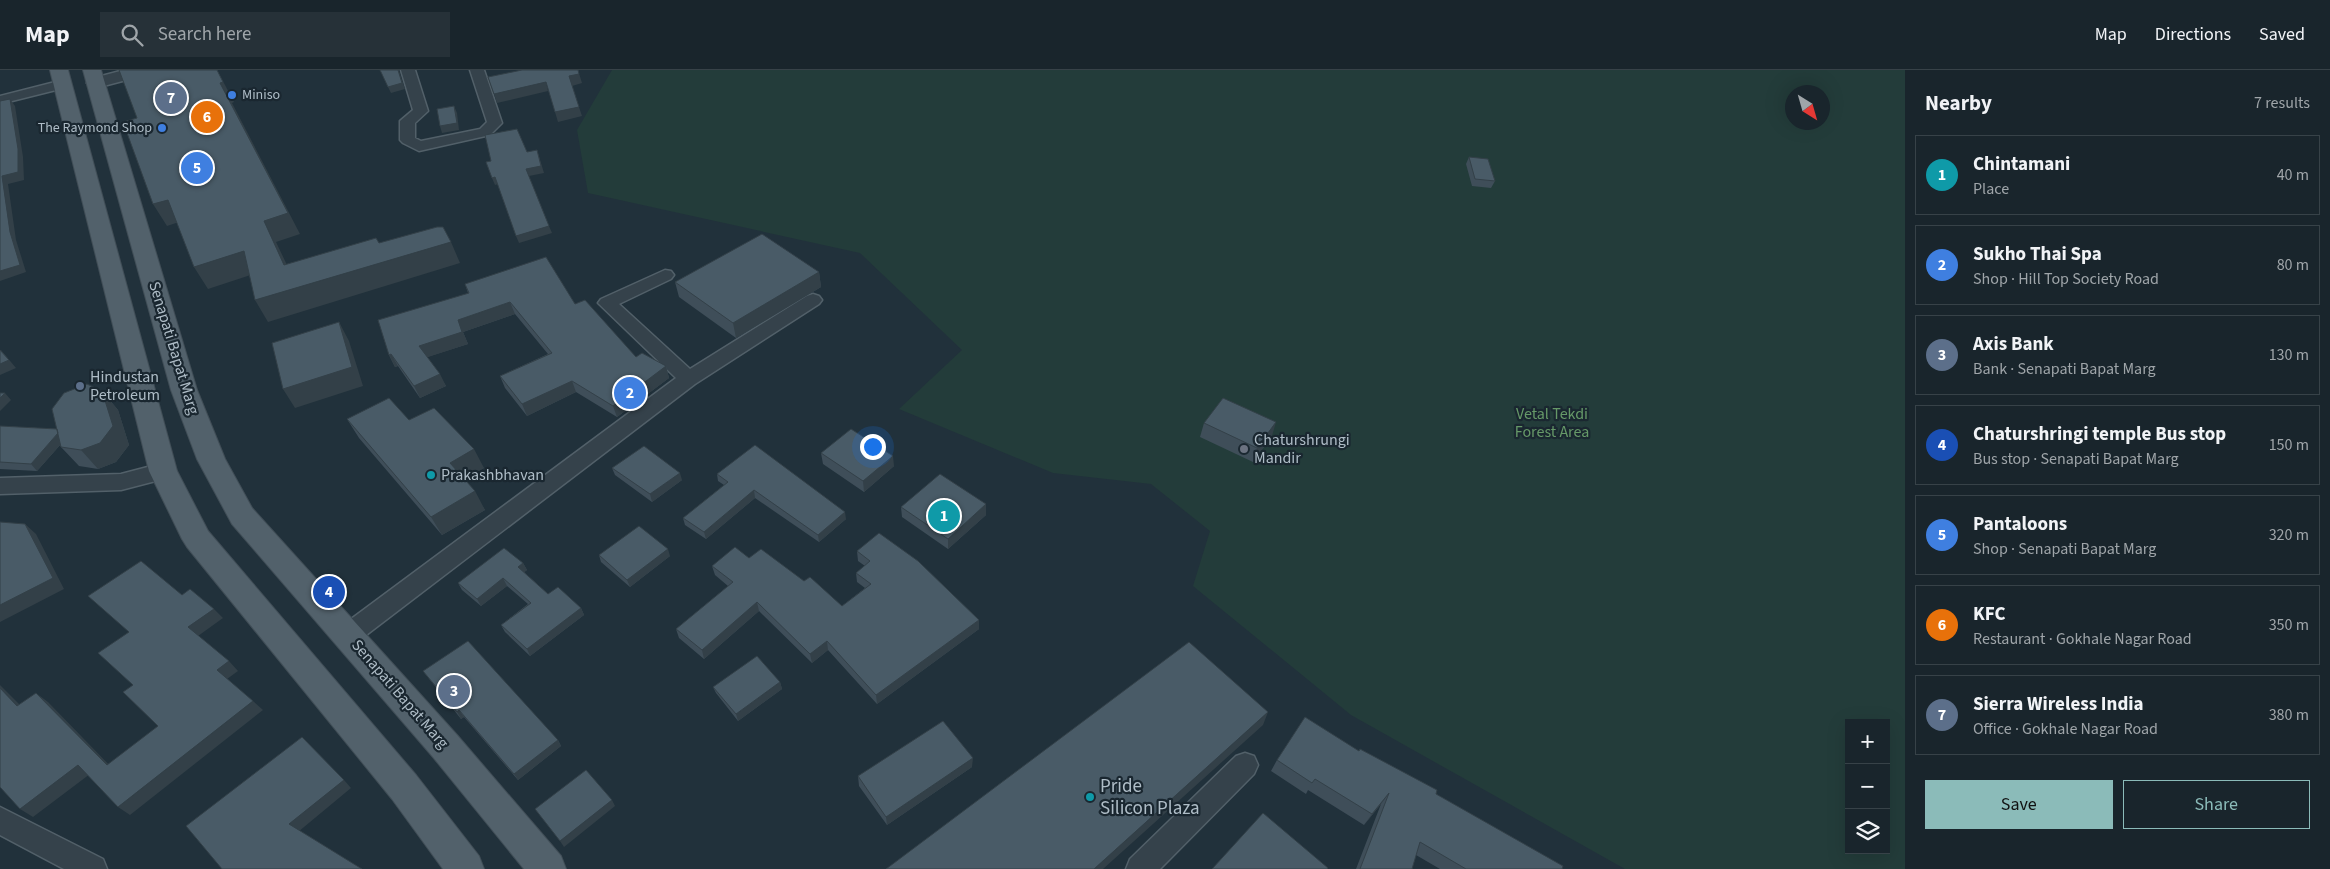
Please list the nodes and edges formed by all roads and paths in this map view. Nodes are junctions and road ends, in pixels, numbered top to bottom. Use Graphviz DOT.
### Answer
graph roads {
  1 [pos="143,70"];
  2 [pos="408,70"];
  3 [pos="477,70"];
  4 [pos="94,76"];
  5 [pos="61,77"];
  6 [pos="0,100"];
  7 [pos="665,275"];
  8 [pos="813,300"];
  9 [pos="688,379"];
  10 [pos="164,470"];
  11 [pos="0,486"];
  12 [pos="348,635"];
  13 [pos="1244,765"];
  14 [pos="0,820"];
  15 [pos="93,869"];
  16 [pos="466,869"];
  17 [pos="548,869"];
  18 [pos="1140,869"];
  1 -- 4 [label="street"];
  2 -- 3 [label="street"];
  4 -- 12 [label="main road, Senapati Bapat Marg"];
  5 -- 6 [label="street"];
  5 -- 10 [label="main road"];
  7 -- 9 [label="street"];
  8 -- 9 [label="street"];
  9 -- 12 [label="street"];
  10 -- 11 [label="street"];
  10 -- 16 [label="main road"];
  12 -- 17 [label="main road, Senapati Bapat Marg"];
  13 -- 18 [label="street"];
  14 -- 15 [label="street"];
}
